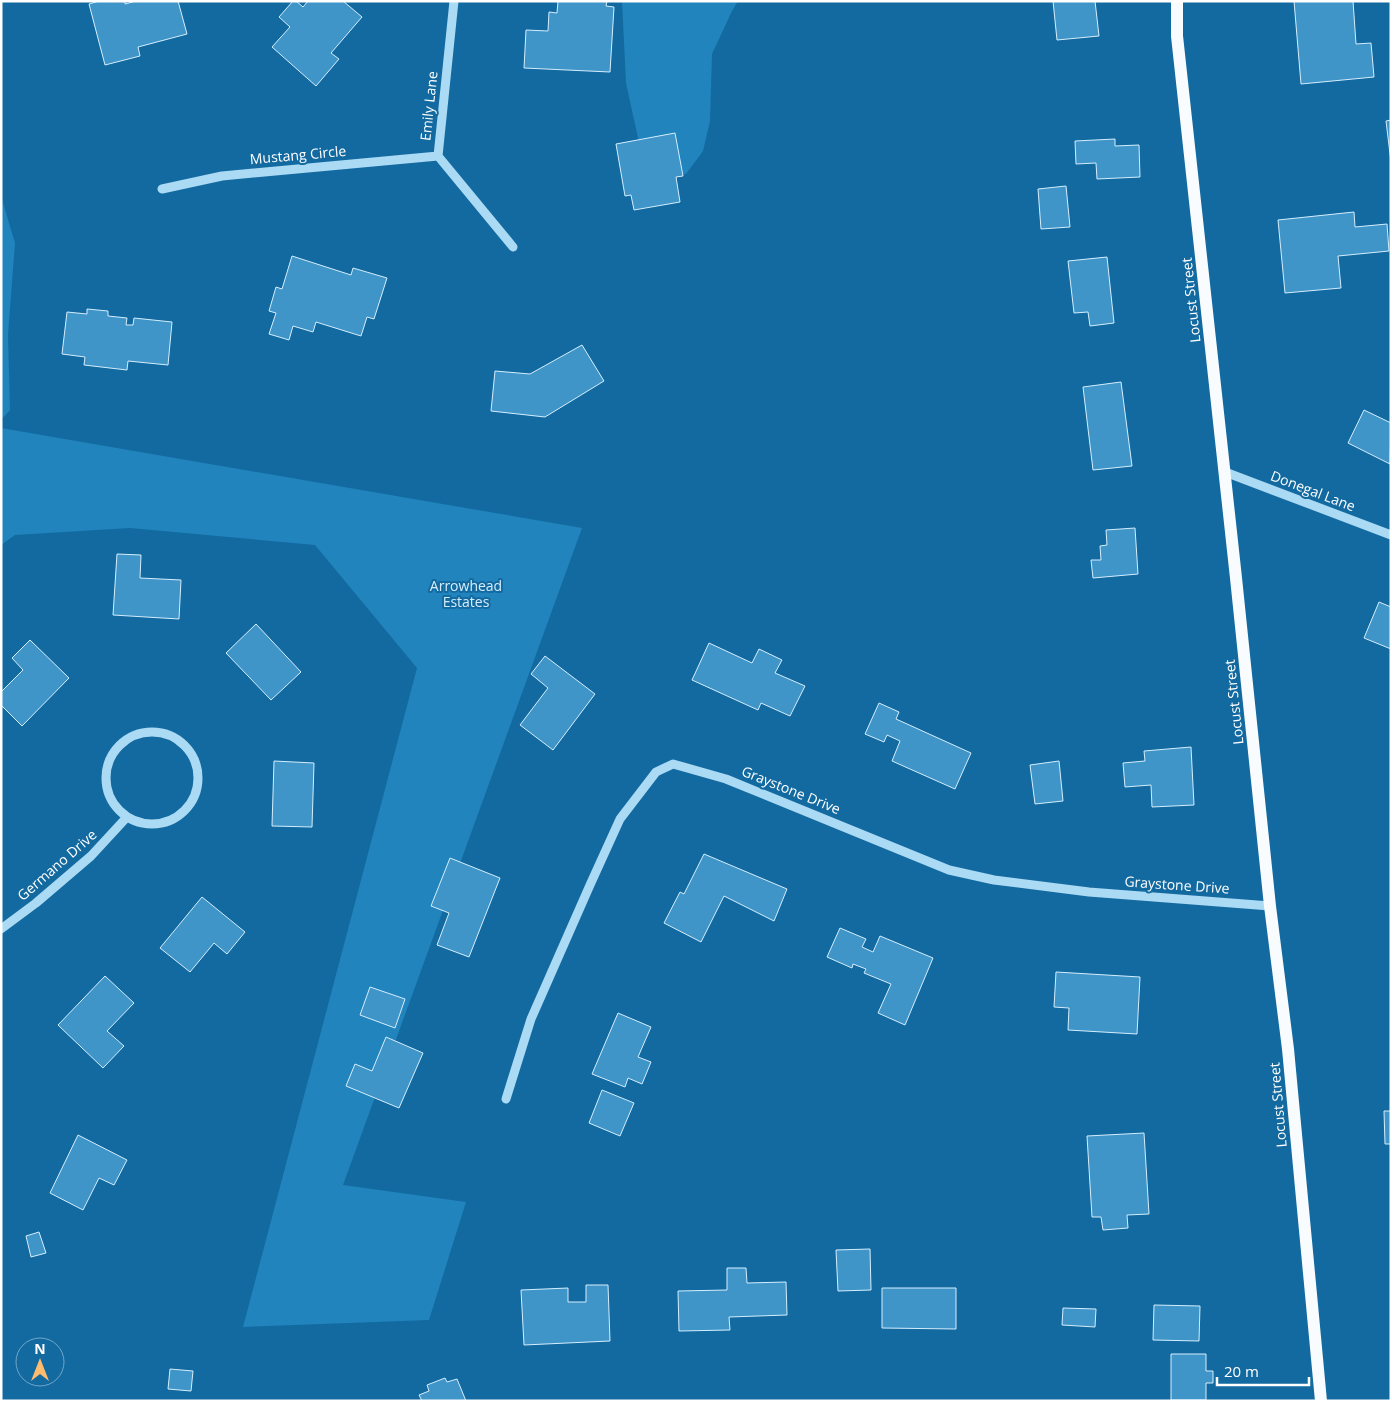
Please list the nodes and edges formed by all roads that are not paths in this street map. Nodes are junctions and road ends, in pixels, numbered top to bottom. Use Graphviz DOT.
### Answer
graph roads {
  1 [pos="454,1"];
  2 [pos="1177,1"];
  3 [pos="438,156"];
  4 [pos="162,188"];
  5 [pos="513,248"];
  6 [pos="1225,472"];
  7 [pos="1391,535"];
  8 [pos="127,817"];
  9 [pos="1270,906"];
  10 [pos="1,929"];
  11 [pos="506,1099"];
  12 [pos="1321,1401"];
  1 -- 3 [label="street, Emily Lane"];
  2 -- 6 [label="main road, Locust Street"];
  3 -- 4 [label="street, Mustang Circle"];
  3 -- 5 [label="street, Emily Lane"];
  6 -- 7 [label="street, Donegal Lane"];
  6 -- 9 [label="main road, Locust Street"];
  8 -- 8 [label="street"];
  8 -- 10 [label="street, Germano Drive"];
  9 -- 11 [label="street, Graystone Drive"];
  9 -- 12 [label="main road, Locust Street"];
}
